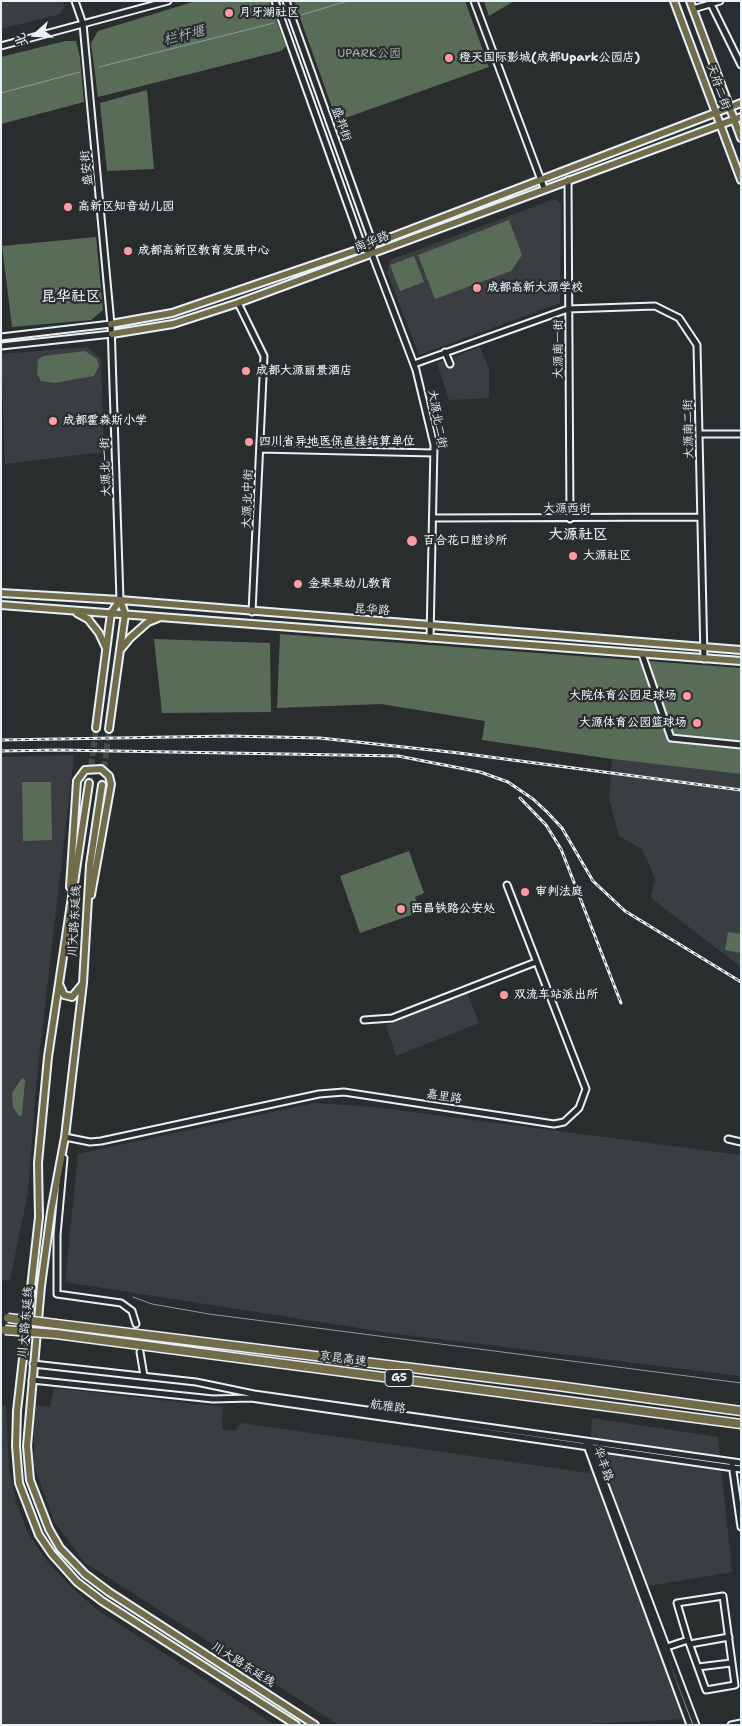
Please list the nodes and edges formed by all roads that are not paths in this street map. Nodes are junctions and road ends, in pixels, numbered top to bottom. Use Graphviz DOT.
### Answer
graph roads {
  1 [pos="75,1"];
  2 [pos="168,1"];
  3 [pos="275,1"];
  4 [pos="286,1"];
  5 [pos="474,1"];
  6 [pos="674,1"];
  7 [pos="690,1"];
  8 [pos="720,1"];
  9 [pos="711,4"];
  10 [pos="693,9"];
  11 [pos="83,24"];
  12 [pos="1,46"];
  13 [pos="741,65"];
  14 [pos="741,103"];
  15 [pos="729,107"];
  16 [pos="716,112"];
  17 [pos="737,118"];
  18 [pos="720,124"];
  19 [pos="741,138"];
  20 [pos="541,180"];
  21 [pos="568,180"];
  22 [pos="741,180"];
  23 [pos="544,188"];
  24 [pos="373,244"];
  25 [pos="363,248"];
  26 [pos="372,254"];
  27 [pos="238,303"];
  28 [pos="568,309"];
  29 [pos="112,324"];
  30 [pos="112,334"];
  31 [pos="1,337"];
  32 [pos="1,346"];
  33 [pos="445,352"];
  34 [pos="414,364"];
  35 [pos="450,364"];
  36 [pos="699,434"];
  37 [pos="741,434"];
  38 [pos="260,449"];
  39 [pos="434,453"];
  40 [pos="701,517"];
  41 [pos="433,518"];
  42 [pos="570,519"];
  43 [pos="1,593"];
  44 [pos="120,600"];
  45 [pos="1,605"];
  46 [pos="74,611"];
  47 [pos="252,612"];
  48 [pos="111,613"];
  49 [pos="125,614"];
  50 [pos="160,617"];
  51 [pos="431,626"];
  52 [pos="430,638"];
  53 [pos="706,648"];
  54 [pos="107,650"];
  55 [pos="120,650"];
  56 [pos="741,650"];
  57 [pos="642,654"];
  58 [pos="704,659"];
  59 [pos="741,661"];
  60 [pos="96,728"];
  61 [pos="109,729"];
  62 [pos="741,745"];
  63 [pos="89,783"];
  64 [pos="102,785"];
  65 [pos="507,885"];
  66 [pos="69,917"];
  67 [pos="87,918"];
  68 [pos="536,962"];
  69 [pos="59,982"];
  70 [pos="83,983"];
  71 [pos="364,1020"];
  72 [pos="65,1137"];
  73 [pos="728,1140"];
  74 [pos="741,1142"];
  75 [pos="5,1318"];
  76 [pos="136,1324"];
  77 [pos="3,1330"];
  78 [pos="140,1352"];
  79 [pos="33,1364"];
  80 [pos="144,1376"];
  81 [pos="32,1380"];
  82 [pos="741,1412"];
  83 [pos="741,1424"];
  84 [pos="588,1444"];
  85 [pos="741,1463"];
  86 [pos="732,1464"];
  87 [pos="741,1469"];
  88 [pos="741,1527"];
  89 [pos="729,1637"];
  90 [pos="689,1642"];
  91 [pos="667,1647"];
  92 [pos="731,1663"];
  93 [pos="698,1667"];
  94 [pos="741,1723"];
  95 [pos="296,1725"];
  96 [pos="315,1725"];
  97 [pos="690,1725"];
  98 [pos="696,1725"];
  99 [pos="731,1725"];
  1 -- 11 [label="street, 盛安街"];
  2 -- 11 [label="street"];
  3 -- 25 [label="street, 盛邦街"];
  4 -- 24 [label="street, 盛邦街"];
  5 -- 20 [label="street"];
  6 -- 16 [label="main road, 天府二街"];
  7 -- 10 [label="main road, 天府二街"];
  8 -- 9 [label="street"];
  9 -- 10 [label="street"];
  9 -- 13 [label="street"];
  10 -- 15 [label="main road, 天府二街"];
  11 -- 12 [label="street"];
  11 -- 29 [label="street, 盛安街"];
  14 -- 15 [label="main road, 南华路"];
  15 -- 16 [label="main road, 南华路"];
  15 -- 17 [label="main road, 天府二街"];
  16 -- 18 [label="main road, 天府二街"];
  16 -- 20 [label="main road, 南华路"];
  17 -- 18 [label="main road, 南华路"];
  17 -- 19 [label="main road, 天府二街"];
  18 -- 21 [label="main road, 南华路"];
  18 -- 22 [label="main road, 天府二街"];
  20 -- 23 [label="street"];
  20 -- 24 [label="main road, 南华路"];
  21 -- 23 [label="main road, 南华路"];
  21 -- 28 [label="street, 大源南一街"];
  23 -- 26 [label="main road, 南华路"];
  24 -- 25 [label="main road, 南华路"];
  24 -- 26 [label="street, 盛邦街"];
  25 -- 26 [label="street"];
  25 -- 29 [label="main road, 南华路"];
  26 -- 27 [label="main road, 南华路"];
  26 -- 34 [label="street, 大源北二街"];
  27 -- 30 [label="main road, 南华路"];
  27 -- 38 [label="street, 大源北中街"];
  28 -- 33 [label="street, 大源南二街"];
  28 -- 36 [label="street, 大源南二街"];
  28 -- 42 [label="street, 大源南一街"];
  29 -- 30 [label="street, 盛安街"];
  29 -- 31 [label="street"];
  30 -- 32 [label="street, 南华路"];
  30 -- 44 [label="street, 大源北一街"];
  33 -- 34 [label="street, 大源南二街"];
  33 -- 35 [label="street"];
  34 -- 39 [label="street, 大源北二街"];
  36 -- 37 [label="street"];
  36 -- 40 [label="street, 大源南二街"];
  38 -- 39 [label="street"];
  38 -- 47 [label="street, 大源北中街"];
  39 -- 41 [label="street, 大源北二街"];
  40 -- 42 [label="street, 大源西街"];
  40 -- 53 [label="street, 大源南二街"];
  41 -- 42 [label="street, 大源西街"];
  41 -- 51 [label="street, 大源北二街"];
  43 -- 44 [label="main road, 昆华路"];
  44 -- 47 [label="main road, 昆华路"];
  44 -- 48 [label="main road"];
  44 -- 49 [label="main road"];
  45 -- 46 [label="main road, 昆华路"];
  46 -- 48 [label="main road, 昆华路"];
  46 -- 54 [label="main road"];
  47 -- 51 [label="main road, 昆华路"];
  48 -- 49 [label="main road, 昆华路"];
  48 -- 54 [label="main road"];
  49 -- 50 [label="main road, 昆华路"];
  49 -- 55 [label="main road"];
  50 -- 52 [label="main road, 昆华路"];
  50 -- 55 [label="main road"];
  51 -- 52 [label="street, 大源北二街"];
  51 -- 53 [label="main road, 昆华路"];
  52 -- 57 [label="main road, 昆华路"];
  53 -- 56 [label="main road, 昆华路"];
  53 -- 58 [label="street, 大源南二街"];
  54 -- 60 [label="main road"];
  55 -- 61 [label="main road"];
  57 -- 58 [label="main road, 昆华路"];
  57 -- 62 [label="street"];
  58 -- 59 [label="main road, 昆华路"];
  63 -- 66 [label="main road, 川大路东延线"];
  64 -- 67 [label="main road, 川大路东延线"];
  65 -- 68 [label="street, 嘉里路"];
  66 -- 67 [label="main road"];
  66 -- 69 [label="main road, 川大路东延线"];
  67 -- 70 [label="main road, 川大路东延线"];
  68 -- 71 [label="street"];
  68 -- 72 [label="street, 嘉里路"];
  69 -- 70 [label="main road"];
  69 -- 95 [label="main road, 川大路东延线"];
  70 -- 72 [label="main road, 川大路东延线"];
  72 -- 76 [label="street"];
  72 -- 79 [label="main road, 川大路东延线"];
  73 -- 74 [label="street"];
  75 -- 82 [label="highway, 京昆高速 / G5, bridge"];
  77 -- 83 [label="highway, 京昆高速 / G5, bridge"];
  78 -- 80 [label="street"];
  79 -- 80 [label="street, 航雅路"];
  79 -- 81 [label="main road, 川大路东延线"];
  80 -- 84 [label="street, 航雅路"];
  81 -- 84 [label="street, 航雅路"];
  81 -- 96 [label="main road, 川大路东延线"];
  84 -- 86 [label="street, 航雅路"];
  84 -- 91 [label="street, 华丰路"];
  84 -- 97 [label="street, 华丰路"];
  85 -- 86 [label="street, 航雅路"];
  86 -- 87 [label="street, 航雅路"];
  86 -- 88 [label="street"];
  89 -- 90 [label="street"];
  89 -- 90 [label="street"];
  89 -- 92 [label="street"];
  90 -- 91 [label="street"];
  90 -- 93 [label="street"];
  91 -- 98 [label="street, 华丰路"];
  92 -- 93 [label="street"];
  92 -- 93 [label="street"];
  94 -- 99 [label="street"];
}
